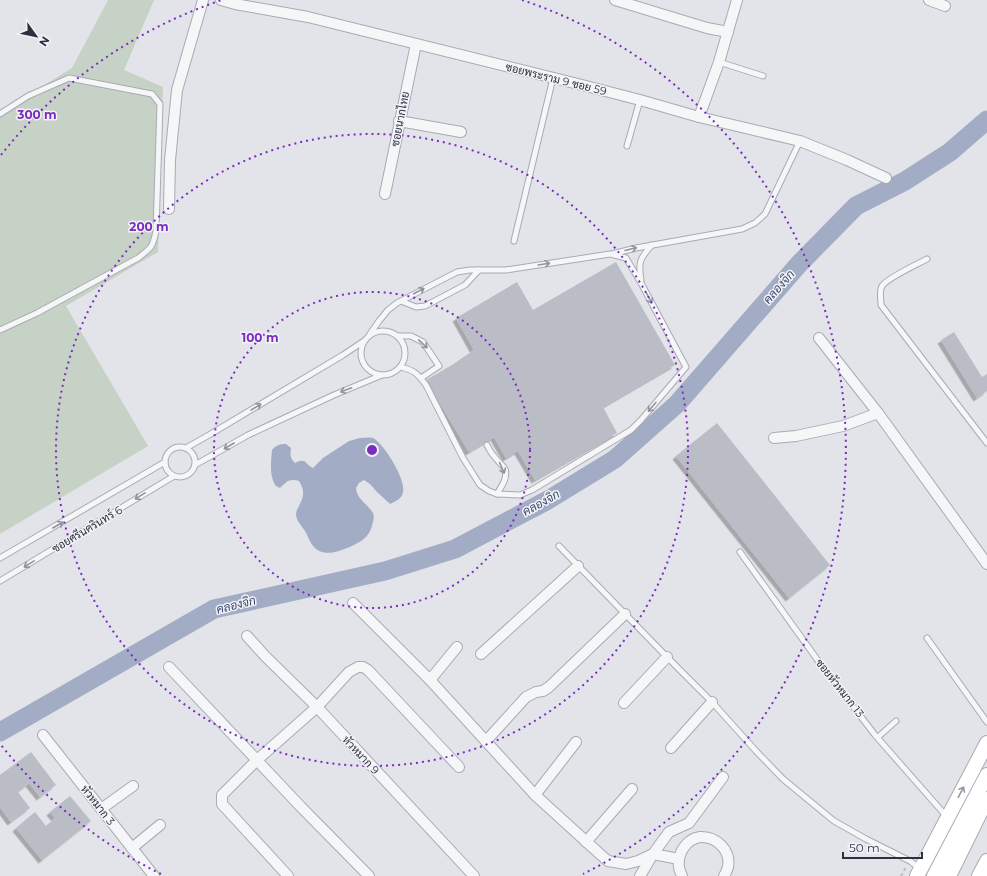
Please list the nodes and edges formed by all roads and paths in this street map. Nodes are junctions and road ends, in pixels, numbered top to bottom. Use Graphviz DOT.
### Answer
graph roads {
  1 [pos="203,0"];
  2 [pos="220,0"];
  3 [pos="615,0"];
  4 [pos="738,0"];
  5 [pos="928,0"];
  6 [pos="945,6"];
  7 [pos="728,32"];
  8 [pos="416,44"];
  9 [pos="718,62"];
  10 [pos="763,76"];
  11 [pos="553,78"];
  12 [pos="640,100"];
  13 [pos="0,114"];
  14 [pos="699,117"];
  15 [pos="400,121"];
  16 [pos="461,132"];
  17 [pos="800,141"];
  18 [pos="628,146"];
  19 [pos="886,178"];
  20 [pos="385,194"];
  21 [pos="169,209"];
  22 [pos="514,241"];
  23 [pos="652,245"];
  24 [pos="610,254"];
  25 [pos="927,259"];
  26 [pos="479,270"];
  27 [pos="641,283"];
  28 [pos="401,301"];
  29 [pos="0,330"];
  30 [pos="370,334"];
  31 [pos="398,336"];
  32 [pos="819,338"];
  33 [pos="364,341"];
  34 [pos="401,366"];
  35 [pos="382,375"];
  36 [pos="421,378"];
  37 [pos="878,413"];
  38 [pos="774,438"];
  39 [pos="987,443"];
  40 [pos="487,445"];
  41 [pos="186,448"];
  42 [pos="165,462"];
  43 [pos="195,465"];
  44 [pos="174,476"];
  45 [pos="497,494"];
  46 [pos="559,546"];
  47 [pos="740,552"];
  48 [pos="0,558"];
  49 [pos="987,564"];
  50 [pos="578,566"];
  51 [pos="0,581"];
  52 [pos="353,603"];
  53 [pos="625,614"];
  54 [pos="246,636"];
  55 [pos="927,638"];
  56 [pos="457,647"];
  57 [pos="481,654"];
  58 [pos="667,657"];
  59 [pos="169,667"];
  60 [pos="430,680"];
  61 [pos="712,702"];
  62 [pos="624,703"];
  63 [pos="317,707"];
  64 [pos="896,721"];
  65 [pos="987,722"];
  66 [pos="43,735"];
  67 [pos="878,737"];
  68 [pos="486,741"];
  69 [pos="576,742"];
  70 [pos="987,743"];
  71 [pos="671,748"];
  72 [pos="257,760"];
  73 [pos="459,767"];
  74 [pos="987,775"];
  75 [pos="723,777"];
  76 [pos="133,786"];
  77 [pos="632,789"];
  78 [pos="535,795"];
  79 [pos="987,799"];
  80 [pos="101,809"];
  81 [pos="948,817"];
  82 [pos="160,825"];
  83 [pos="586,842"];
  84 [pos="132,848"];
  85 [pos="653,854"];
  86 [pos="679,858"];
  87 [pos="987,861"];
  88 [pos="919,873"];
  89 [pos="154,876"];
  90 [pos="288,876"];
  91 [pos="369,876"];
  92 [pos="474,876"];
  93 [pos="640,876"];
  94 [pos="682,876"];
  95 [pos="725,876"];
  96 [pos="934,876"];
  97 [pos="949,876"];
  98 [pos="979,876"];
  1 -- 21 [label="street"];
  2 -- 8 [label="street, ซอยพระราม 9 ซอย 59"];
  3 -- 7 [label="street"];
  4 -- 7 [label="street"];
  5 -- 6 [label="street"];
  7 -- 9 [label="street"];
  8 -- 11 [label="street, ซอยพระราม 9 ซอย 59"];
  8 -- 15 [label="street, ซอยนากไทย"];
  9 -- 10 [label="lane"];
  9 -- 14 [label="street"];
  11 -- 12 [label="street, ซอยพระราม 9 ซอย 59"];
  11 -- 22 [label="lane"];
  12 -- 14 [label="street, ซอยพระราม 9 ซอย 59"];
  12 -- 18 [label="lane"];
  13 -- 29 [label="lane"];
  14 -- 17 [label="street, ซอยพระราม 9 ซอย 59"];
  15 -- 16 [label="street"];
  15 -- 20 [label="street, ซอยนากไทย"];
  17 -- 19 [label="street, ซอยพระราม 9 ซอย 59"];
  17 -- 23 [label="lane"];
  24 -- 23 [label="lane, one-way"];
  23 -- 27 [label="lane"];
  26 -- 24 [label="lane, one-way"];
  24 -- 27 [label="lane"];
  25 -- 39 [label="lane"];
  28 -- 26 [label="lane, one-way"];
  26 -- 28 [label="lane"];
  27 -- 45 [label="lane, one-way"];
  28 -- 30 [label="lane"];
  30 -- 31 [label="lane"];
  30 -- 33 [label="lane"];
  31 -- 34 [label="lane"];
  31 -- 36 [label="lane, one-way"];
  32 -- 37 [label="street"];
  33 -- 35 [label="lane"];
  41 -- 33 [label="lane, one-way"];
  34 -- 35 [label="lane"];
  34 -- 36 [label="lane"];
  35 -- 43 [label="lane, one-way"];
  36 -- 45 [label="lane"];
  37 -- 38 [label="street"];
  37 -- 49 [label="street"];
  40 -- 45 [label="lane, one-way"];
  41 -- 42 [label="lane, ซอยศรีนครินทร์ 6"];
  41 -- 43 [label="lane"];
  42 -- 44 [label="lane"];
  48 -- 42 [label="lane, ซอยศรีนครินทร์ 6, one-way"];
  43 -- 44 [label="lane, ซอยศรีนครินทร์ 6"];
  44 -- 51 [label="lane, ซอยศรีนครินทร์ 6, one-way"];
  46 -- 50 [label="lane"];
  47 -- 67 [label="lane, ซอยหัวหมาก 13"];
  50 -- 53 [label="lane"];
  50 -- 57 [label="street"];
  52 -- 60 [label="street"];
  53 -- 58 [label="lane"];
  53 -- 68 [label="street"];
  54 -- 63 [label="street, หัวหมาก 9"];
  55 -- 65 [label="lane"];
  56 -- 60 [label="street"];
  58 -- 61 [label="lane"];
  58 -- 62 [label="street"];
  59 -- 72 [label="street"];
  60 -- 68 [label="street"];
  61 -- 71 [label="street"];
  61 -- 88 [label="lane"];
  63 -- 72 [label="street"];
  63 -- 73 [label="street"];
  63 -- 92 [label="street, หัวหมาก 9"];
  64 -- 67 [label="lane"];
  66 -- 80 [label="street, หัวหมาก 3"];
  67 -- 81 [label="lane, ซอยหัวหมาก 13"];
  68 -- 78 [label="street"];
  69 -- 78 [label="street"];
  81 -- 70 [label="main road, one-way"];
  72 -- 90 [label="street"];
  72 -- 91 [label="street"];
  74 -- 96 [label="main road"];
  75 -- 85 [label="street"];
  76 -- 80 [label="street"];
  77 -- 83 [label="street"];
  78 -- 83 [label="street"];
  79 -- 97 [label="main road"];
  80 -- 84 [label="street, หัวหมาก 3"];
  81 -- 88 [label="main road"];
  82 -- 84 [label="street"];
  83 -- 85 [label="street"];
  84 -- 89 [label="street, หัวหมาก 3"];
  85 -- 86 [label="street"];
  85 -- 93 [label="street"];
  86 -- 94 [label="street"];
  86 -- 95 [label="street"];
  87 -- 98 [label="main road"];
}
